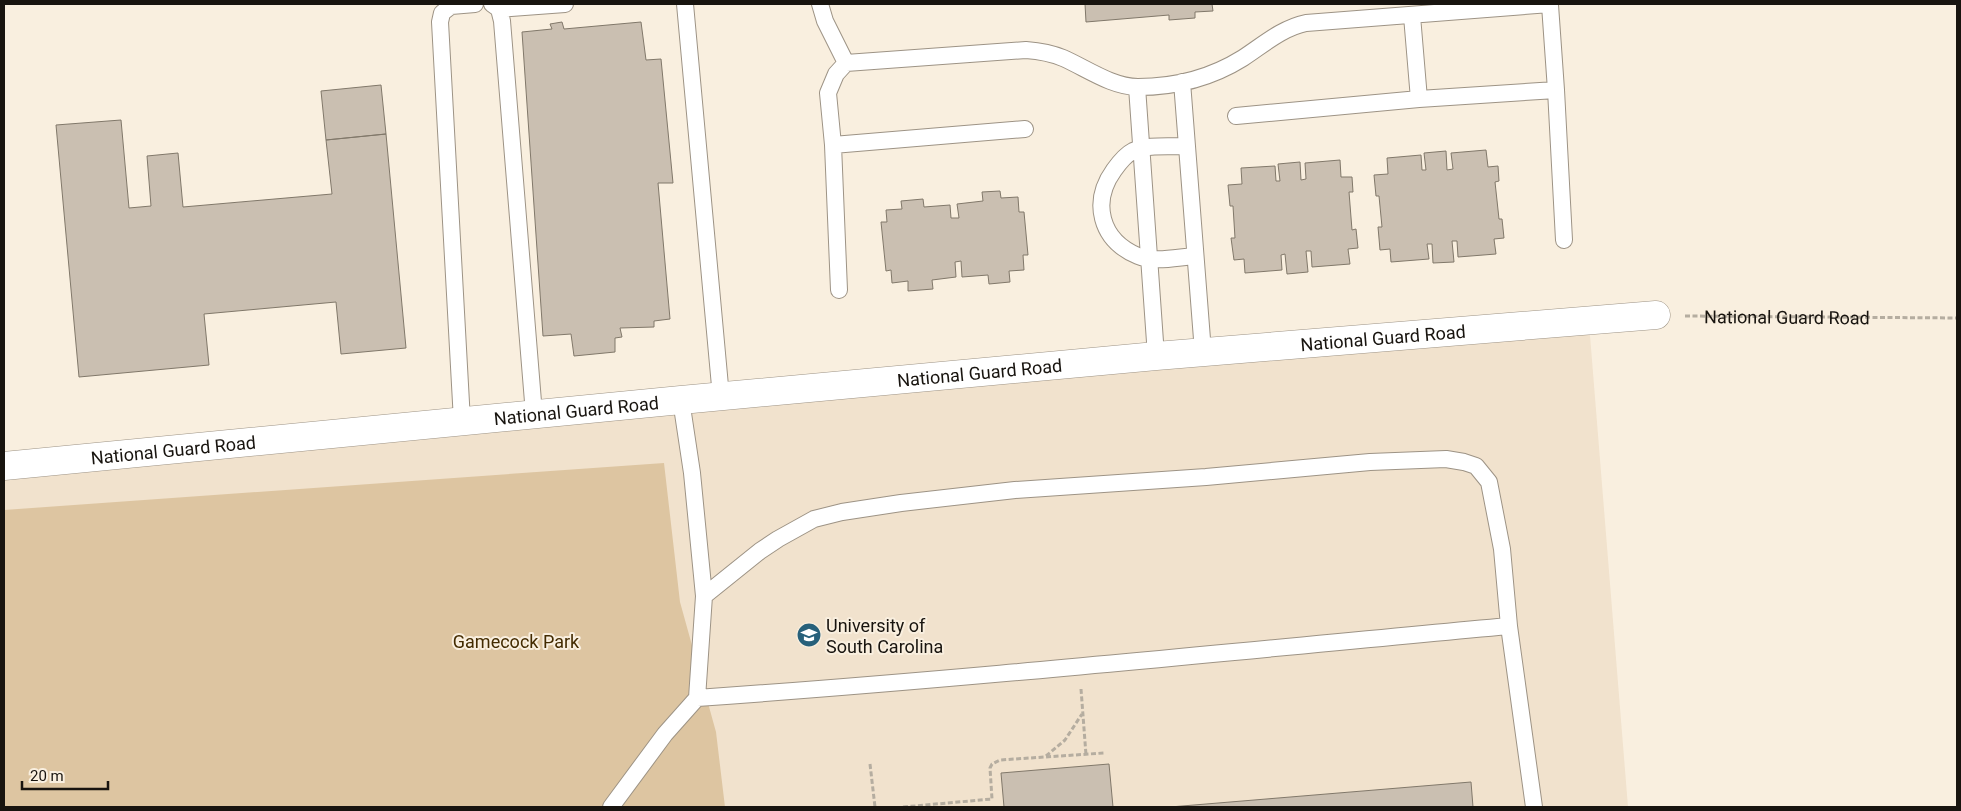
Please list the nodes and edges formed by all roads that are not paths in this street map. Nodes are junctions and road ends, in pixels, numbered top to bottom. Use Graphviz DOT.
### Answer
graph roads {
  1 [pos="475,4"];
  2 [pos="565,4"];
  3 [pos="685,4"];
  4 [pos="820,4"];
  5 [pos="1550,4"];
  6 [pos="495,7"];
  7 [pos="1464,7"];
  8 [pos="1412,16"];
  9 [pos="846,63"];
  10 [pos="1182,82"];
  11 [pos="1137,87"];
  12 [pos="1556,90"];
  13 [pos="1419,100"];
  14 [pos="1236,116"];
  15 [pos="1025,129"];
  16 [pos="833,145"];
  17 [pos="1187,146"];
  18 [pos="1142,148"];
  19 [pos="1564,240"];
  20 [pos="1195,256"];
  21 [pos="1149,259"];
  22 [pos="839,290"];
  23 [pos="1656,316"];
  24 [pos="1203,352"];
  25 [pos="1156,356"];
  26 [pos="722,397"];
  27 [pos="681,400"];
  28 [pos="534,414"];
  29 [pos="462,421"];
  30 [pos="4,466"];
  31 [pos="704,596"];
  32 [pos="1508,626"];
  33 [pos="697,698"];
  34 [pos="611,807"];
  35 [pos="1534,807"];
  1 -- 29 [label="lane"];
  2 -- 6 [label="lane"];
  3 -- 26 [label="lane"];
  4 -- 9 [label="lane"];
  5 -- 7 [label="lane"];
  5 -- 12 [label="lane"];
  6 -- 28 [label="lane"];
  7 -- 8 [label="lane"];
  8 -- 10 [label="lane"];
  8 -- 13 [label="lane"];
  9 -- 11 [label="lane"];
  9 -- 16 [label="lane"];
  10 -- 11 [label="lane"];
  10 -- 17 [label="lane"];
  11 -- 18 [label="lane"];
  12 -- 13 [label="lane"];
  12 -- 19 [label="lane"];
  13 -- 14 [label="lane"];
  15 -- 16 [label="lane"];
  16 -- 22 [label="lane"];
  17 -- 18 [label="lane"];
  17 -- 20 [label="lane"];
  18 -- 21 [label="lane"];
  18 -- 21 [label="lane"];
  20 -- 21 [label="lane"];
  20 -- 24 [label="lane"];
  21 -- 25 [label="lane"];
  23 -- 24 [label="street, National Guard Road"];
  24 -- 25 [label="street, National Guard Road"];
  25 -- 26 [label="street, National Guard Road"];
  26 -- 27 [label="street, National Guard Road"];
  27 -- 28 [label="street, National Guard Road"];
  27 -- 31 [label="lane"];
  28 -- 29 [label="street, National Guard Road"];
  29 -- 30 [label="street, National Guard Road"];
  31 -- 32 [label="lane"];
  31 -- 33 [label="lane"];
  32 -- 33 [label="lane"];
  32 -- 35 [label="lane"];
  33 -- 34 [label="lane"];
}
